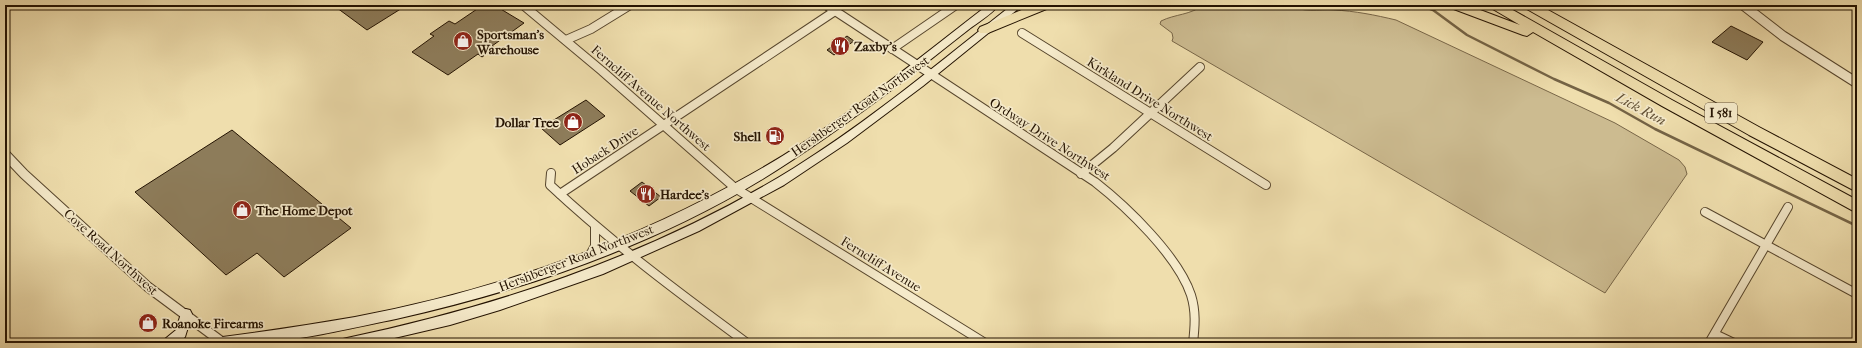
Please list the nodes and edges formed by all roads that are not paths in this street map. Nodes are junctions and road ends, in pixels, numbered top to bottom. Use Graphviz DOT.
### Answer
graph roads {
  1 [pos="523,5"];
  2 [pos="630,5"];
  3 [pos="826,5"];
  4 [pos="956,5"];
  5 [pos="994,5"];
  6 [pos="1018,5"];
  7 [pos="1045,5"];
  8 [pos="1455,5"];
  9 [pos="1495,5"];
  10 [pos="1529,5"];
  11 [pos="1545,5"];
  12 [pos="1743,5"];
  13 [pos="836,11"];
  14 [pos="984,30"];
  15 [pos="1022,34"];
  16 [pos="1586,38"];
  17 [pos="566,40"];
  18 [pos="892,50"];
  19 [pos="1588,58"];
  20 [pos="917,66"];
  21 [pos="1200,67"];
  22 [pos="929,74"];
  23 [pos="1857,84"];
  24 [pos="1151,113"];
  25 [pos="664,126"];
  26 [pos="5,154"];
  27 [pos="552,173"];
  28 [pos="1081,174"];
  29 [pos="1266,185"];
  30 [pos="1857,186"];
  31 [pos="735,188"];
  32 [pos="560,194"];
  33 [pos="750,198"];
  34 [pos="1788,207"];
  35 [pos="1857,207"];
  36 [pos="764,208"];
  37 [pos="1705,212"];
  38 [pos="595,226"];
  39 [pos="618,245"];
  40 [pos="1766,245"];
  41 [pos="590,255"];
  42 [pos="632,257"];
  43 [pos="1857,294"];
  44 [pos="186,314"];
  45 [pos="1715,334"];
  46 [pos="169,343"];
  47 [pos="220,343"];
  48 [pos="347,343"];
  49 [pos="747,343"];
  50 [pos="985,343"];
  51 [pos="1193,343"];
  52 [pos="1710,343"];
  53 [pos="1734,343"];
  1 -- 17 [label="street, Ferncliff Avenue Northwest"];
  2 -- 17 [label="street"];
  3 -- 13 [label="street, Ordway Drive Northwest"];
  4 -- 18 [label="street"];
  5 -- 20 [label="main road, Hershberger Road Northwest"];
  6 -- 14 [label="main road, Hershberger Road Northwest"];
  7 -- 14 [label="highway"];
  8 -- 19 [label="highway"];
  9 -- 19 [label="highway, I 581"];
  10 -- 16 [label="highway, I 581"];
  11 -- 16 [label="highway"];
  12 -- 23 [label="street"];
  13 -- 18 [label="street, Ordway Drive Northwest"];
  13 -- 25 [label="street, Hoback Drive"];
  14 -- 22 [label="main road, Hershberger Road Northwest"];
  15 -- 24 [label="street, Kirkland Drive Northwest"];
  16 -- 30 [label="highway, I 581"];
  17 -- 25 [label="street, Ferncliff Avenue Northwest"];
  18 -- 20 [label="street, Ordway Drive Northwest"];
  19 -- 35 [label="highway, I 581"];
  20 -- 22 [label="street, Ordway Drive Northwest"];
  20 -- 31 [label="main road, Hershberger Road Northwest"];
  21 -- 24 [label="street"];
  22 -- 28 [label="street, Ordway Drive Northwest"];
  22 -- 33 [label="main road, Hershberger Road Northwest"];
  24 -- 28 [label="street"];
  24 -- 29 [label="street, Kirkland Drive Northwest"];
  25 -- 31 [label="street, Ferncliff Avenue Northwest"];
  25 -- 32 [label="street, Hoback Drive"];
  26 -- 44 [label="street, Cove Road Northwest"];
  27 -- 32 [label="street"];
  28 -- 51 [label="street, Ordway Drive Northwest"];
  31 -- 33 [label="street, Ferncliff Avenue Northwest"];
  31 -- 39 [label="main road, Hershberger Road Northwest"];
  32 -- 38 [label="street"];
  33 -- 36 [label="street, Ferncliff Avenue Northwest"];
  33 -- 42 [label="main road, Hershberger Road Northwest"];
  34 -- 40 [label="street"];
  36 -- 50 [label="street, Ferncliff Avenue"];
  37 -- 40 [label="street"];
  38 -- 39 [label="street"];
  38 -- 41 [label="street"];
  39 -- 41 [label="main road, Hershberger Road Northwest"];
  39 -- 42 [label="street"];
  40 -- 43 [label="street"];
  40 -- 45 [label="street"];
  41 -- 47 [label="main road, Hershberger Road Northwest"];
  42 -- 48 [label="main road, Hershberger Road Northwest"];
  42 -- 49 [label="street"];
  44 -- 46 [label="main road"];
  44 -- 47 [label="street, Cove Road Northwest"];
  45 -- 52 [label="street"];
  45 -- 53 [label="street"];
}
